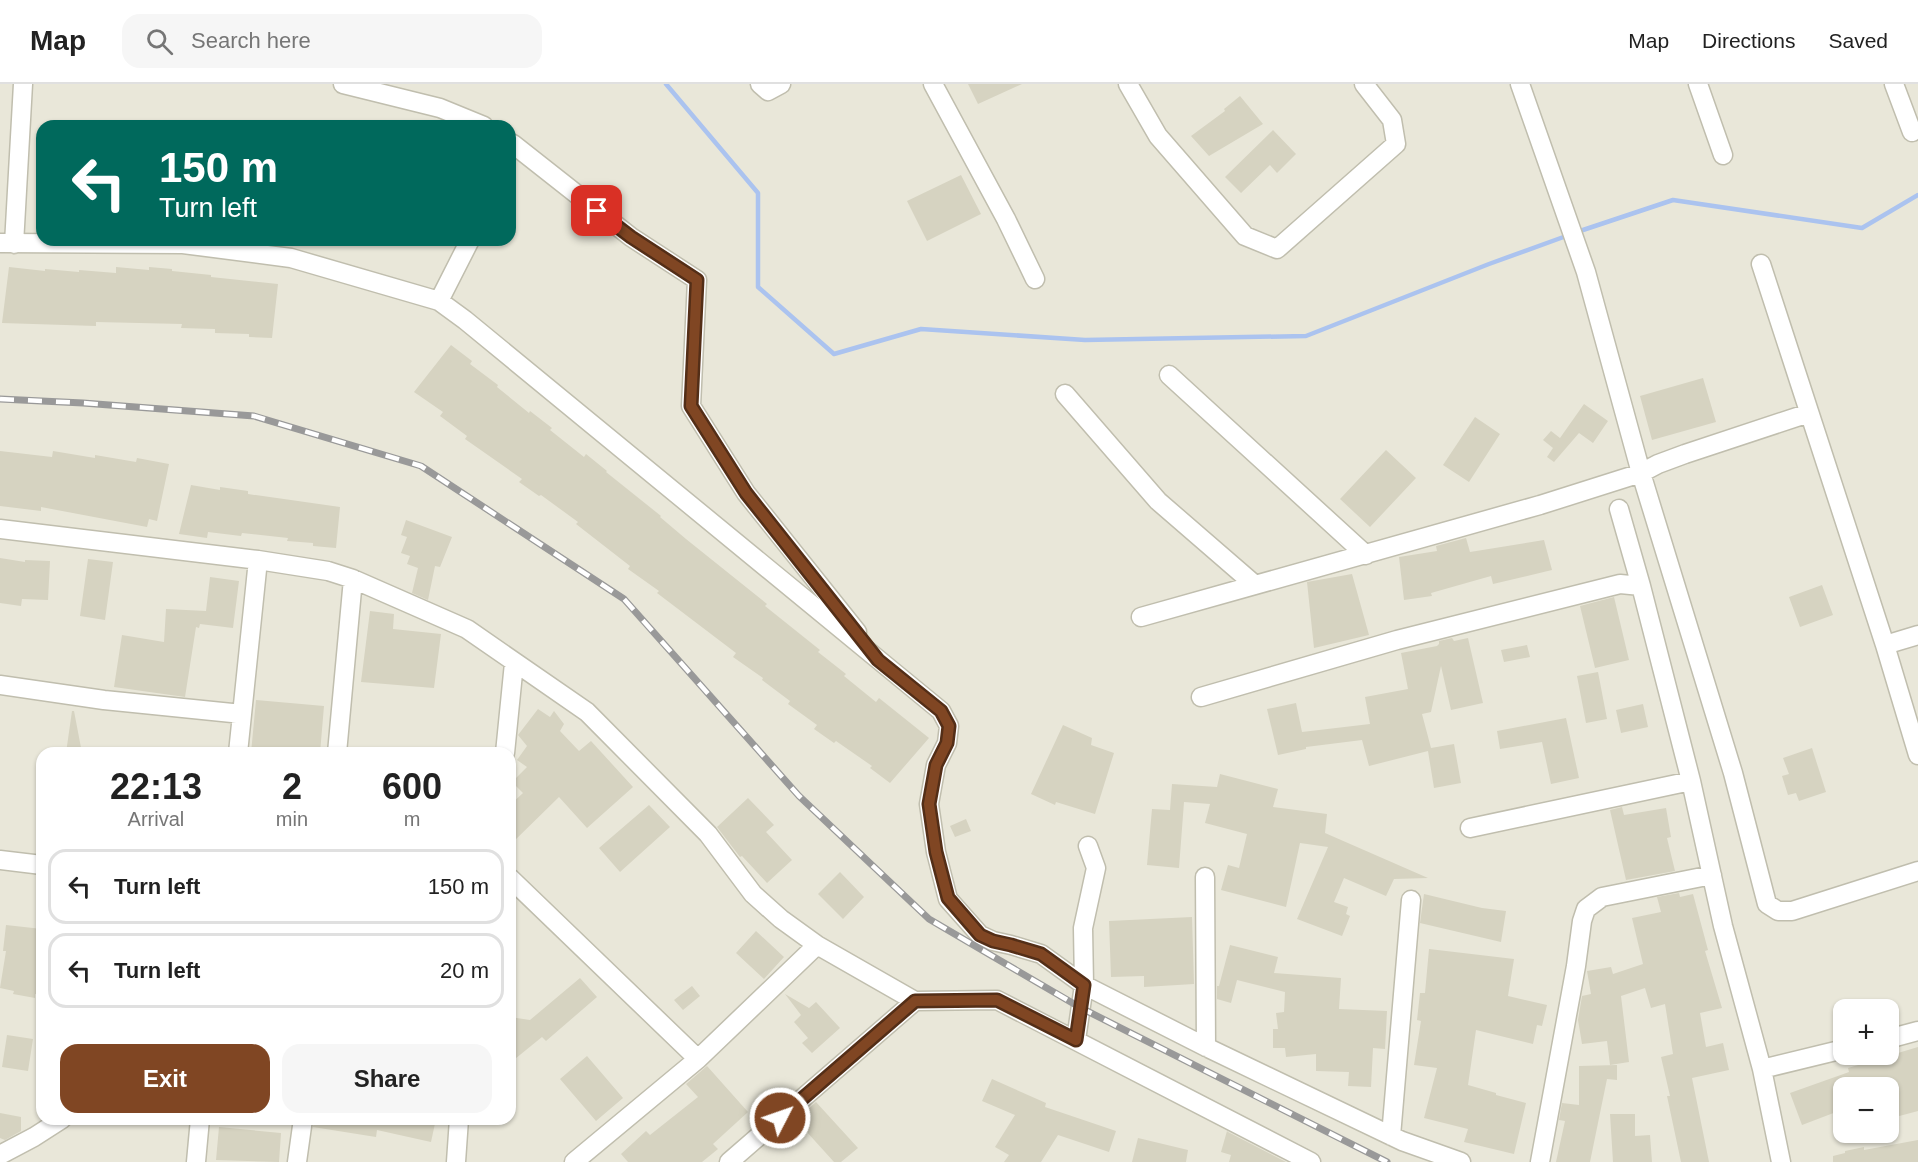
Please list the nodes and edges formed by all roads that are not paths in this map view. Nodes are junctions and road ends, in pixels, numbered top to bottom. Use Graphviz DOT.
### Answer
graph roads {
  1 [pos="23,84"];
  2 [pos="343,84"];
  3 [pos="760,84"];
  4 [pos="781,84"];
  5 [pos="933,84"];
  6 [pos="1128,84"];
  7 [pos="1364,84"];
  8 [pos="1520,84"];
  9 [pos="1698,84"];
  10 [pos="1894,84"];
  11 [pos="469,120"];
  12 [pos="1912,132"];
  13 [pos="516,153"];
  14 [pos="1722,155"];
  15 [pos="7,244"];
  16 [pos="36,244"];
  17 [pos="199,246"];
  18 [pos="467,246"];
  19 [pos="1761,264"];
  20 [pos="1035,279"];
  21 [pos="439,301"];
  22 [pos="1169,375"];
  23 [pos="1065,394"];
  24 [pos="1809,413"];
  25 [pos="1641,473"];
  26 [pos="1618,509"];
  27 [pos="0,529"];
  28 [pos="1365,555"];
  29 [pos="258,560"];
  30 [pos="353,579"];
  31 [pos="1255,585"];
  32 [pos="1641,586"];
  33 [pos="1141,617"];
  34 [pos="1918,635"];
  35 [pos="1885,645"];
  36 [pos="878,660"];
  37 [pos="514,663"];
  38 [pos="0,685"];
  39 [pos="1201,697"];
  40 [pos="242,714"];
  41 [pos="239,747"];
  42 [pos="338,747"];
  43 [pos="506,747"];
  44 [pos="1918,755"];
  45 [pos="1691,781"];
  46 [pos="1470,828"];
  47 [pos="1088,846"];
  48 [pos="0,860"];
  49 [pos="36,865"];
  50 [pos="1918,871"];
  51 [pos="1712,875"];
  52 [pos="1205,878"];
  53 [pos="516,884"];
  54 [pos="1411,900"];
  55 [pos="816,945"];
  56 [pos="1084,985"];
  57 [pos="915,1001"];
  58 [pos="1918,1031"];
  59 [pos="1899,1035"];
  60 [pos="1076,1040"];
  61 [pos="1206,1047"];
  62 [pos="1833,1052"];
  63 [pos="698,1059"];
  64 [pos="1762,1069"];
  65 [pos="53,1125"];
  66 [pos="199,1125"];
  67 [pos="302,1125"];
  68 [pos="459,1125"];
  69 [pos="1391,1136"];
  70 [pos="0,1155"];
  71 [pos="1306,1161"];
  72 [pos="196,1162"];
  73 [pos="297,1162"];
  74 [pos="456,1162"];
  75 [pos="574,1162"];
  76 [pos="729,1162"];
  77 [pos="1461,1162"];
  78 [pos="1540,1162"];
  79 [pos="1781,1162"];
  1 -- 15 [label="street"];
  2 -- 11 [label="street"];
  3 -- 4 [label="street"];
  5 -- 20 [label="street"];
  6 -- 7 [label="street"];
  8 -- 25 [label="street"];
  9 -- 14 [label="street"];
  10 -- 12 [label="street"];
  13 -- 36 [label="street"];
  15 -- 16 [label="street"];
  17 -- 21 [label="street"];
  18 -- 21 [label="street"];
  19 -- 24 [label="street"];
  21 -- 36 [label="street"];
  22 -- 28 [label="street"];
  23 -- 31 [label="street"];
  24 -- 25 [label="street"];
  24 -- 35 [label="street"];
  25 -- 28 [label="street"];
  25 -- 50 [label="street"];
  26 -- 32 [label="street"];
  27 -- 29 [label="street"];
  28 -- 31 [label="street"];
  29 -- 30 [label="street"];
  29 -- 40 [label="street"];
  30 -- 37 [label="street"];
  30 -- 42 [label="street"];
  31 -- 33 [label="street"];
  32 -- 39 [label="street"];
  32 -- 45 [label="street"];
  34 -- 35 [label="street"];
  35 -- 44 [label="street"];
  36 -- 56 [label="street"];
  37 -- 43 [label="street"];
  37 -- 55 [label="street"];
  38 -- 40 [label="street"];
  40 -- 41 [label="street"];
  45 -- 46 [label="street"];
  45 -- 51 [label="street"];
  47 -- 56 [label="street"];
  48 -- 49 [label="street"];
  51 -- 64 [label="street"];
  51 -- 78 [label="street"];
  52 -- 61 [label="street"];
  53 -- 63 [label="street"];
  54 -- 69 [label="street"];
  55 -- 57 [label="street"];
  55 -- 63 [label="street"];
  56 -- 60 [label="street"];
  56 -- 61 [label="street"];
  57 -- 60 [label="street"];
  57 -- 76 [label="street"];
  58 -- 59 [label="street"];
  60 -- 71 [label="street"];
  61 -- 69 [label="street"];
  62 -- 64 [label="street"];
  63 -- 75 [label="street"];
  64 -- 79 [label="street"];
  65 -- 70 [label="street"];
  66 -- 72 [label="street"];
  67 -- 73 [label="street"];
  68 -- 74 [label="street"];
  69 -- 77 [label="street"];
}
